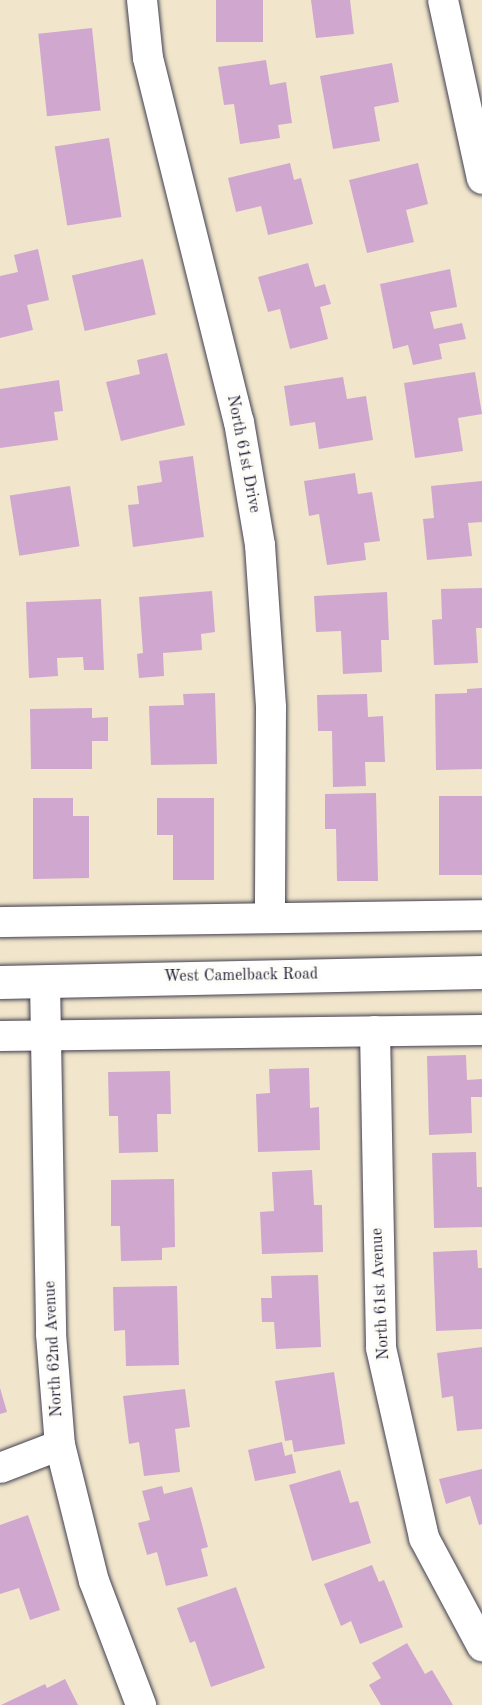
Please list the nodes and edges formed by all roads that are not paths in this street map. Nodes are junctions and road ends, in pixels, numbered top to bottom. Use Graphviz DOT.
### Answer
graph roads {
  1 [pos="142,0"];
  2 [pos="443,0"];
  3 [pos="481,170"];
  4 [pos="482,915"];
  5 [pos="270,918"];
  6 [pos="0,922"];
  7 [pos="482,972"];
  8 [pos="45,981"];
  9 [pos="0,982"];
  10 [pos="482,1030"];
  11 [pos="375,1031"];
  12 [pos="45,1035"];
  13 [pos="0,1036"];
  14 [pos="60,1445"];
  15 [pos="0,1468"];
  16 [pos="482,1646"];
  17 [pos="141,1705"];
  1 -- 5 [label="street, North 61st Drive"];
  2 -- 3 [label="street"];
  4 -- 5 [label="street"];
  5 -- 6 [label="street"];
  7 -- 8 [label="main road, West Camelback Road"];
  8 -- 9 [label="main road, West Camelback Road"];
  8 -- 12 [label="street, North 62nd Avenue"];
  10 -- 11 [label="street"];
  11 -- 12 [label="street"];
  11 -- 16 [label="street, North 61st Avenue"];
  12 -- 13 [label="street"];
  12 -- 14 [label="street, North 62nd Avenue"];
  14 -- 15 [label="street"];
  14 -- 17 [label="street, North 62nd Avenue"];
}
